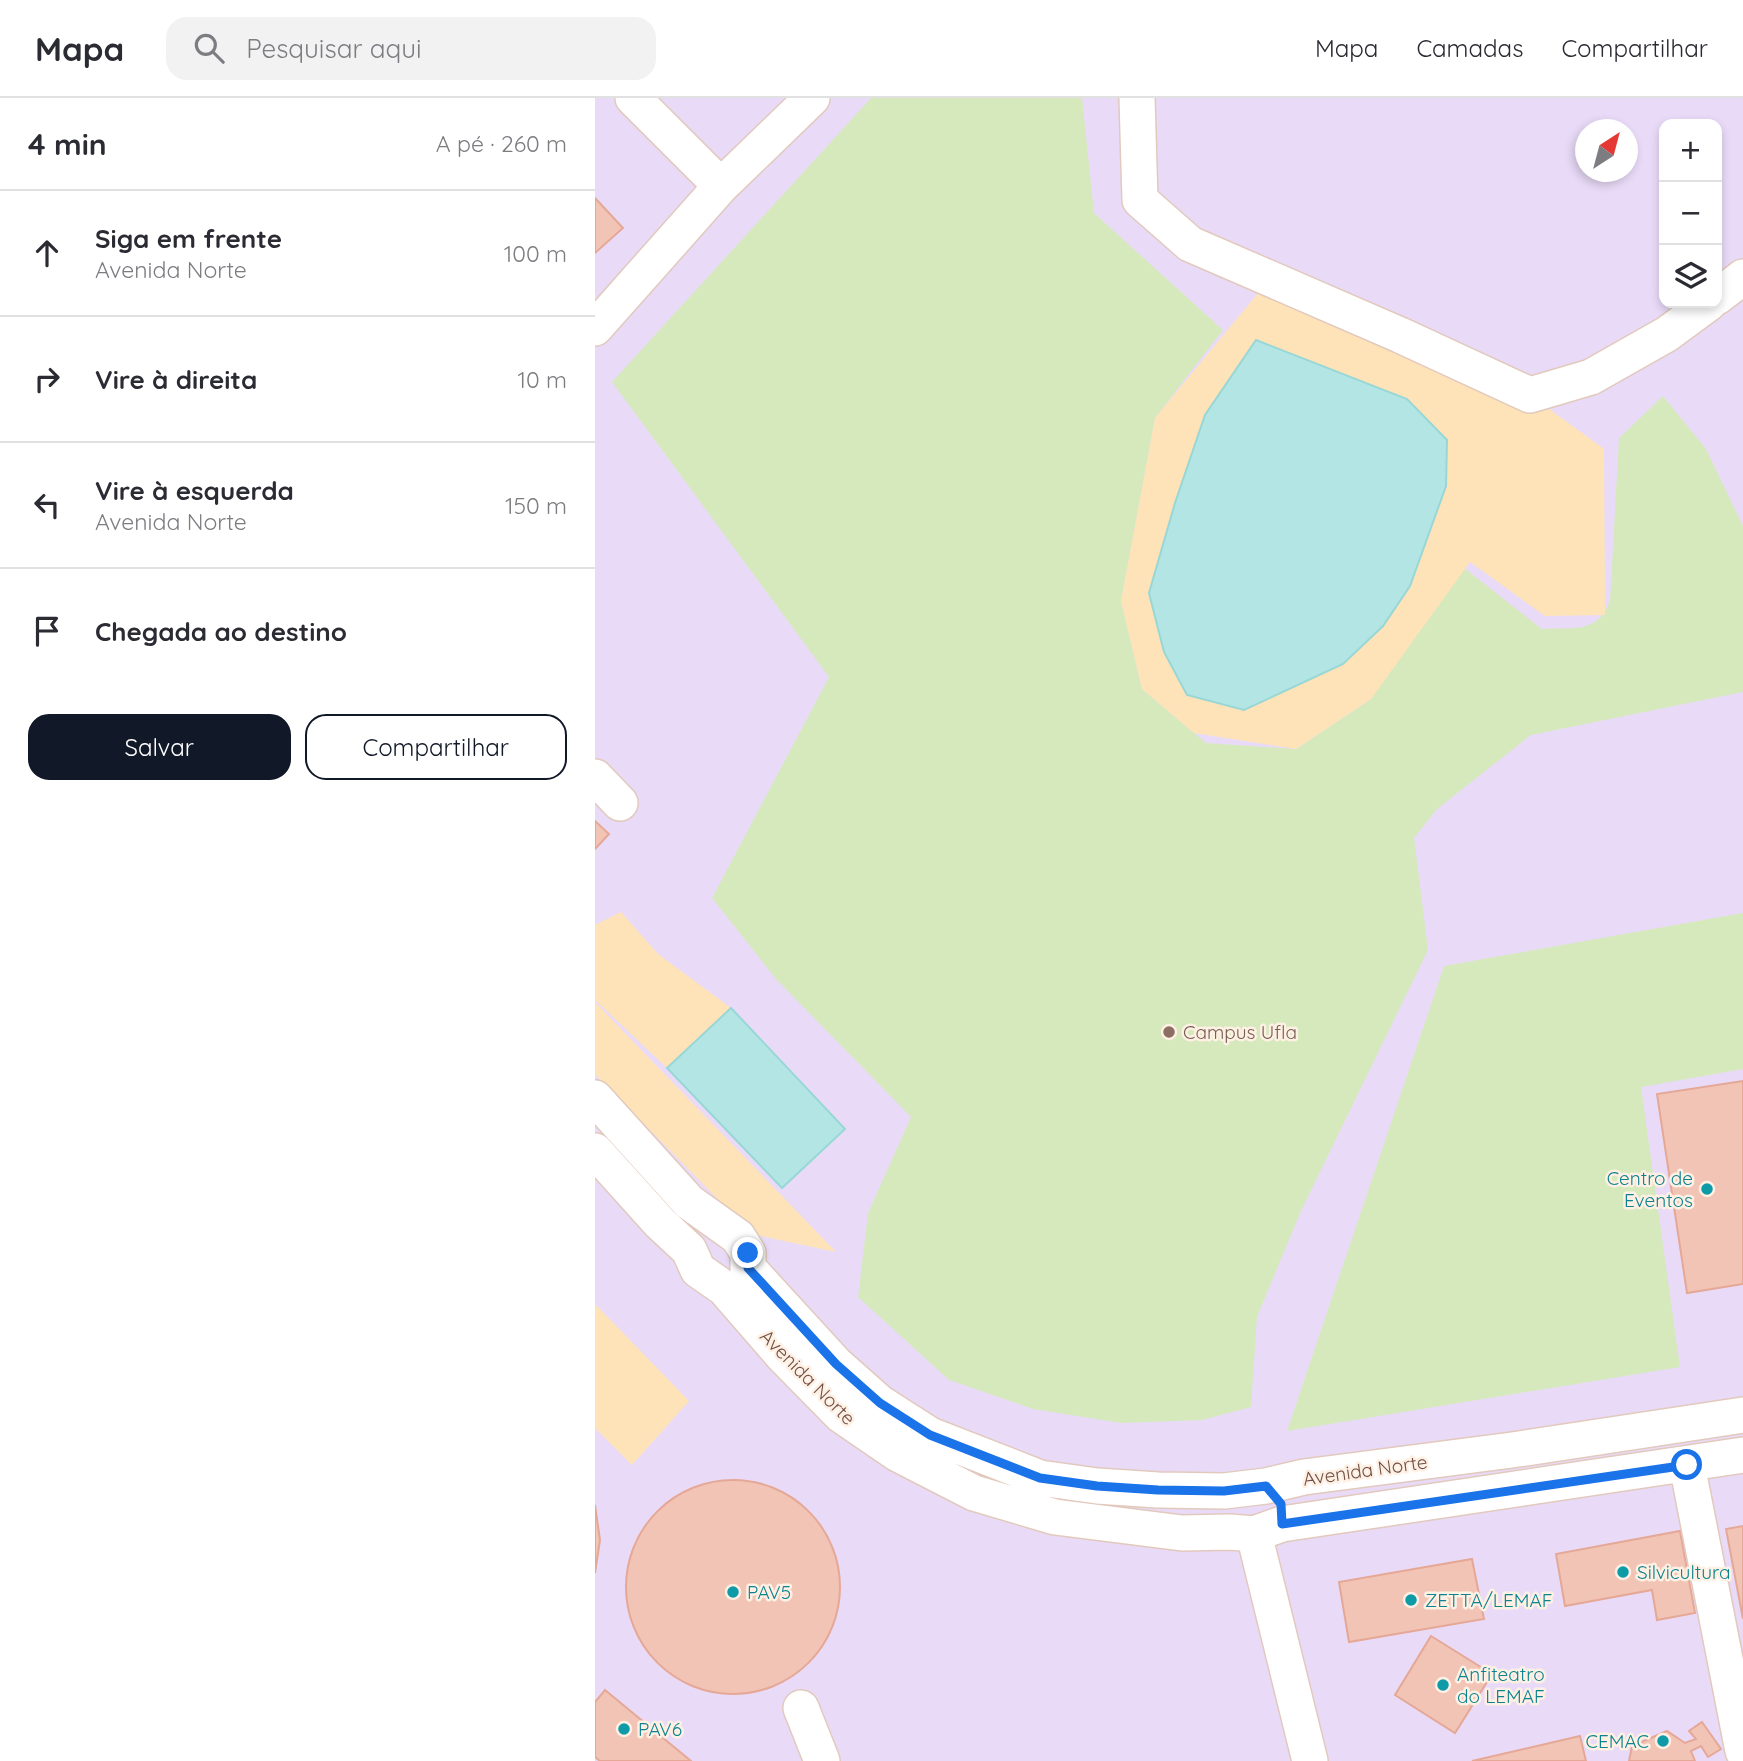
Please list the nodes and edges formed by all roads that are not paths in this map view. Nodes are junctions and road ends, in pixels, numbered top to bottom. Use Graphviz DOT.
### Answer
graph roads {
  1 [pos="633,98"];
  2 [pos="812,98"];
  3 [pos="1137,98"];
  4 [pos="721,186"];
  5 [pos="1743,277"];
  6 [pos="1722,293"];
  7 [pos="1702,308"];
  8 [pos="595,328"];
  9 [pos="595,778"];
  10 [pos="620,803"];
  11 [pos="595,1098"];
  12 [pos="595,1151"];
  13 [pos="717,1224"];
  14 [pos="689,1250"];
  15 [pos="748,1268"];
  16 [pos="714,1281"];
  17 [pos="1743,1415"];
  18 [pos="1743,1455"];
  19 [pos="1687,1465"];
  20 [pos="1266,1486"];
  21 [pos="1224,1491"];
  22 [pos="1255,1530"];
  23 [pos="801,1708"];
  24 [pos="1743,1751"];
  25 [pos="822,1761"];
  26 [pos="1310,1761"];
  1 -- 4 [label="street"];
  2 -- 4 [label="street"];
  3 -- 7 [label="street"];
  4 -- 8 [label="street"];
  5 -- 6 [label="street"];
  9 -- 10 [label="street"];
  11 -- 13 [label="street, Avenida Norte"];
  12 -- 14 [label="street, Avenida Norte"];
  13 -- 14 [label="street"];
  13 -- 15 [label="street, Avenida Norte"];
  14 -- 16 [label="street, Avenida Norte"];
  15 -- 16 [label="street"];
  15 -- 21 [label="street, Avenida Norte"];
  16 -- 22 [label="street, Avenida Norte"];
  17 -- 20 [label="street, Avenida Norte"];
  18 -- 19 [label="street, Avenida Norte"];
  19 -- 22 [label="street, Avenida Norte"];
  19 -- 24 [label="street"];
  20 -- 21 [label="street, Avenida Norte"];
  20 -- 22 [label="street"];
  21 -- 22 [label="street"];
  22 -- 26 [label="street"];
  23 -- 25 [label="street"];
}
